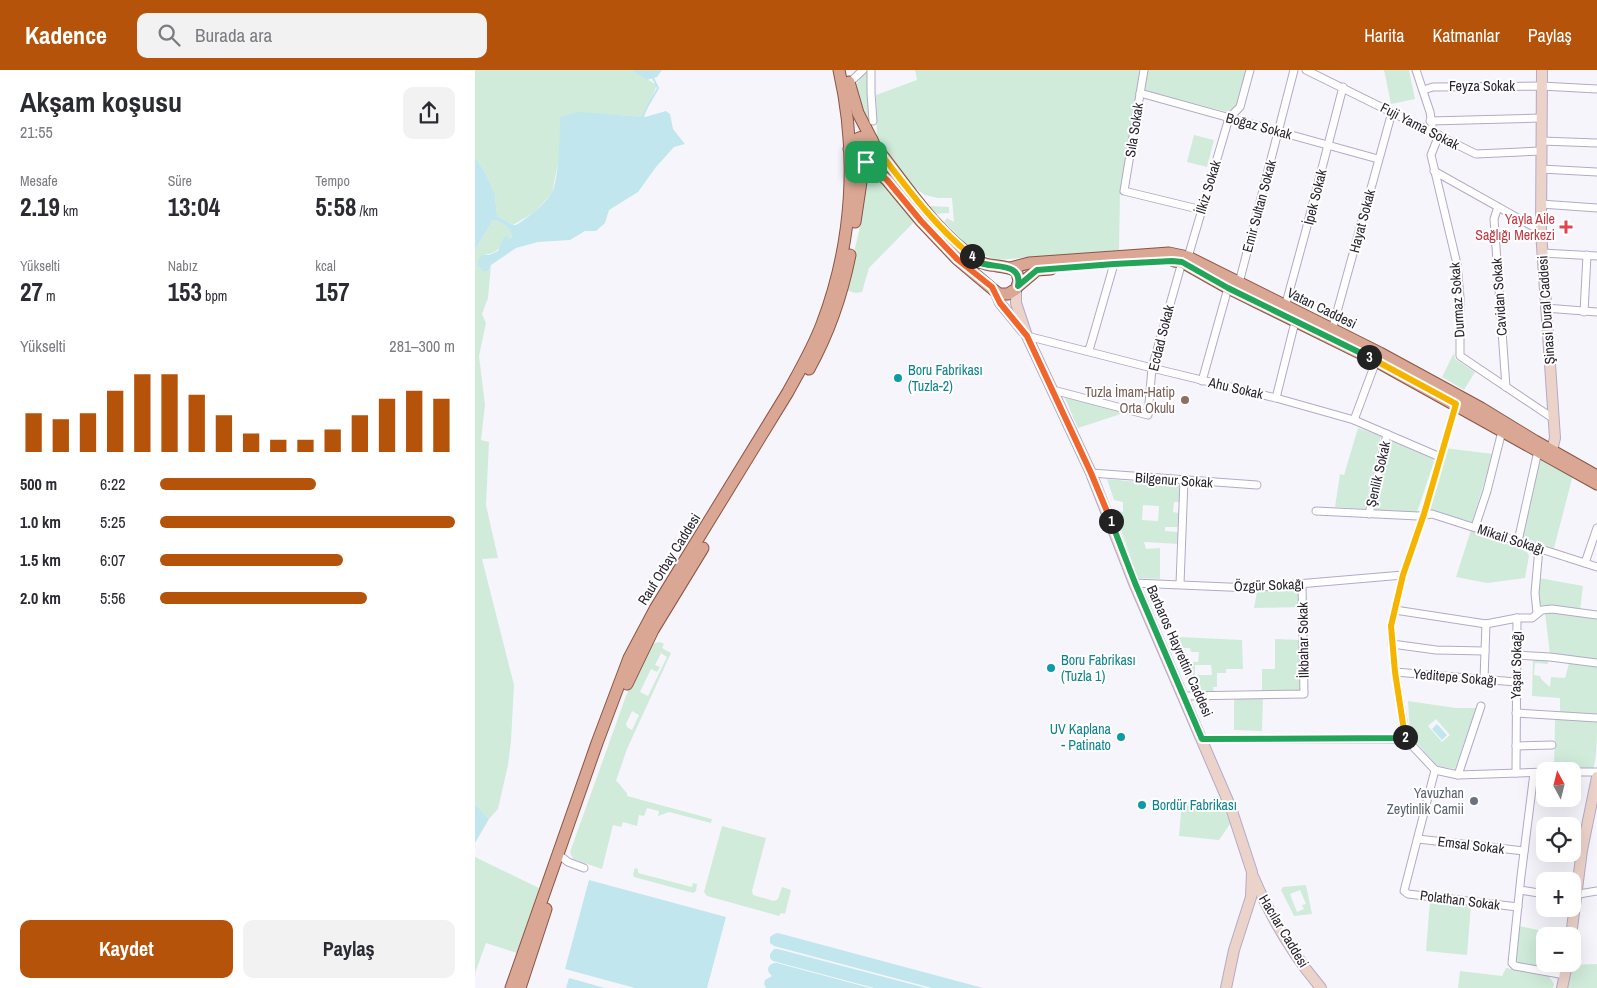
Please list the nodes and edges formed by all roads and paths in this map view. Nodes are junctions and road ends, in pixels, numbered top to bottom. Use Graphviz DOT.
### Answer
graph roads {
  1 [pos="839,70"];
  2 [pos="847,70"];
  3 [pos="863,70"];
  4 [pos="871,70"];
  5 [pos="1145,70"];
  6 [pos="1250,70"];
  7 [pos="1294,70"];
  8 [pos="1305,70"];
  9 [pos="1416,70"];
  10 [pos="1542,70"];
  11 [pos="849,83"];
  12 [pos="1541,86"];
  13 [pos="1343,87"];
  14 [pos="1597,89"];
  15 [pos="1423,90"];
  16 [pos="1140,93"];
  17 [pos="1392,112"];
  18 [pos="1229,118"];
  19 [pos="1541,118"];
  20 [pos="1430,121"];
  21 [pos="873,122"];
  22 [pos="1278,130"];
  23 [pos="1437,135"];
  24 [pos="874,143"];
  25 [pos="1597,143"];
  26 [pos="1328,146"];
  27 [pos="1541,146"];
  28 [pos="850,151"];
  29 [pos="1378,159"];
  30 [pos="865,162"];
  31 [pos="1541,169"];
  32 [pos="1434,171"];
  33 [pos="1597,172"];
  34 [pos="885,178"];
  35 [pos="860,180"];
  36 [pos="1541,204"];
  37 [pos="1498,207"];
  38 [pos="1597,208"];
  39 [pos="1202,210"];
  40 [pos="1541,231"];
  41 [pos="1542,253"];
  42 [pos="1587,255"];
  43 [pos="1597,256"];
  44 [pos="1185,260"];
  45 [pos="1114,264"];
  46 [pos="1005,267"];
  47 [pos="1233,286"];
  48 [pos="1017,287"];
  49 [pos="994,289"];
  50 [pos="1285,306"];
  51 [pos="1545,308"];
  52 [pos="1583,312"];
  53 [pos="1597,312"];
  54 [pos="1295,322"];
  55 [pos="1332,330"];
  56 [pos="1027,336"];
  57 [pos="1087,351"];
  58 [pos="1376,361"];
  59 [pos="1152,368"];
  60 [pos="1202,381"];
  61 [pos="1506,388"];
  62 [pos="1053,390"];
  63 [pos="1276,398"];
  64 [pos="1456,404"];
  65 [pos="1554,418"];
  66 [pos="1354,420"];
  67 [pos="1502,431"];
  68 [pos="1387,434"];
  69 [pos="1538,451"];
  70 [pos="1551,455"];
  71 [pos="1440,457"];
  72 [pos="1091,473"];
  73 [pos="1597,476"];
  74 [pos="1184,480"];
  75 [pos="1597,484"];
  76 [pos="1257,486"];
  77 [pos="1316,511"];
  78 [pos="1369,514"];
  79 [pos="1424,514"];
  80 [pos="1475,527"];
  81 [pos="1597,528"];
  82 [pos="1518,542"];
  83 [pos="1539,548"];
  84 [pos="1585,563"];
  85 [pos="1597,567"];
  86 [pos="1403,575"];
  87 [pos="1135,583"];
  88 [pos="1180,584"];
  89 [pos="1302,585"];
  90 [pos="1395,610"];
  91 [pos="1537,613"];
  92 [pos="1597,615"];
  93 [pos="1517,618"];
  94 [pos="1485,624"];
  95 [pos="1392,644"];
  96 [pos="1485,651"];
  97 [pos="1517,655"];
  98 [pos="1597,663"];
  99 [pos="1395,672"];
  100 [pos="1484,679"];
  101 [pos="1516,682"];
  102 [pos="1184,696"];
  103 [pos="1481,706"];
  104 [pos="1516,713"];
  105 [pos="1597,718"];
  106 [pos="1406,738"];
  107 [pos="1202,739"];
  108 [pos="1552,745"];
  109 [pos="1516,746"];
  110 [pos="1435,770"];
  111 [pos="1534,772"];
  112 [pos="1581,772"];
  113 [pos="1597,772"];
  114 [pos="1516,773"];
  115 [pos="1458,775"];
  116 [pos="1597,777"];
  117 [pos="1593,813"];
  118 [pos="1418,839"];
  119 [pos="1524,851"];
  120 [pos="560,857"];
  121 [pos="584,868"];
  122 [pos="1251,872"];
  123 [pos="1579,872"];
  124 [pos="1520,890"];
  125 [pos="1597,891"];
  126 [pos="1536,893"];
  127 [pos="1581,893"];
  128 [pos="1518,907"];
  129 [pos="1566,972"];
  130 [pos="1565,975"];
  131 [pos="511,988"];
  132 [pos="520,988"];
  133 [pos="1226,988"];
  134 [pos="1321,988"];
  135 [pos="1563,988"];
  1 -- 28 [label="main road, Rauf Orbay Caddesi"];
  2 -- 11 [label="main road"];
  3 -- 11 [label="street"];
  4 -- 21 [label="street"];
  5 -- 16 [label="street, Sıla Sokak"];
  6 -- 18 [label="street, İlkiz Sokak"];
  7 -- 22 [label="street, Emir Sultan Sokak"];
  8 -- 13 [label="street, Fuji Yama Sokak"];
  9 -- 15 [label="street"];
  10 -- 12 [label="street, Şinasi Dural Caddesi"];
  11 -- 24 [label="main road"];
  12 -- 14 [label="street, Feyza Sokak"];
  12 -- 15 [label="street, Feyza Sokak"];
  12 -- 19 [label="street, Şinasi Dural Caddesi"];
  13 -- 17 [label="street, Fuji Yama Sokak"];
  13 -- 26 [label="street, İpek Sokak"];
  15 -- 20 [label="street"];
  16 -- 18 [label="street, Boğaz Sokak"];
  16 -- 39 [label="street, Sıla Sokak"];
  17 -- 23 [label="street, Fuji Yama Sokak"];
  17 -- 29 [label="street, Hayat Sokak"];
  18 -- 22 [label="street, Boğaz Sokak"];
  18 -- 39 [label="street, İlkiz Sokak"];
  19 -- 20 [label="street"];
  19 -- 27 [label="street, Şinasi Dural Caddesi"];
  20 -- 23 [label="street"];
  22 -- 26 [label="street, Boğaz Sokak"];
  22 -- 47 [label="street, Emir Sultan Sokak"];
  23 -- 27 [label="street, Fuji Yama Sokak"];
  23 -- 32 [label="street, Durmaz Sokak"];
  24 -- 28 [label="main road"];
  24 -- 30 [label="main road, Rauf Orbay Caddesi"];
  24 -- 46 [label="main road"];
  25 -- 27 [label="street, Fuji Yama Sokak"];
  26 -- 29 [label="street, Boğaz Sokak"];
  26 -- 50 [label="street, İpek Sokak"];
  27 -- 31 [label="street, Şinasi Dural Caddesi"];
  28 -- 30 [label="main road"];
  28 -- 120 [label="main road, Rauf Orbay Caddesi"];
  29 -- 55 [label="street, Hayat Sokak"];
  30 -- 34 [label="main road"];
  30 -- 35 [label="main road, Rauf Orbay Caddesi"];
  31 -- 33 [label="street"];
  31 -- 36 [label="street, Şinasi Dural Caddesi"];
  32 -- 37 [label="street"];
  32 -- 61 [label="street, Durmaz Sokak"];
  34 -- 35 [label="main road"];
  34 -- 49 [label="main road"];
  35 -- 120 [label="main road, Rauf Orbay Caddesi"];
  36 -- 38 [label="street"];
  36 -- 40 [label="street, Şinasi Dural Caddesi"];
  37 -- 40 [label="street"];
  37 -- 61 [label="street, Cavidan Sokak"];
  39 -- 44 [label="street, İlkiz Sokak"];
  40 -- 41 [label="street, Şinasi Dural Caddesi"];
  41 -- 42 [label="street"];
  41 -- 51 [label="street, Şinasi Dural Caddesi"];
  42 -- 43 [label="street"];
  42 -- 52 [label="street"];
  44 -- 45 [label="main road, Vatan Caddesi"];
  44 -- 46 [label="main road, Vatan Caddesi"];
  44 -- 47 [label="main road, Vatan Caddesi"];
  44 -- 59 [label="street, Ecdad Sokak"];
  45 -- 48 [label="main road, Vatan Caddesi"];
  45 -- 57 [label="street"];
  46 -- 48 [label="main road"];
  46 -- 49 [label="main road"];
  47 -- 50 [label="main road, Vatan Caddesi"];
  47 -- 54 [label="main road, Vatan Caddesi"];
  47 -- 60 [label="street, Emir Sultan Sokak"];
  48 -- 49 [label="main road"];
  48 -- 56 [label="street"];
  49 -- 56 [label="street"];
  50 -- 55 [label="main road, Vatan Caddesi"];
  51 -- 52 [label="street"];
  51 -- 65 [label="street, Şinasi Dural Caddesi"];
  52 -- 53 [label="street"];
  54 -- 58 [label="main road, Vatan Caddesi"];
  54 -- 63 [label="street"];
  55 -- 70 [label="main road, Vatan Caddesi"];
  56 -- 57 [label="street, Ahu Sokak"];
  56 -- 62 [label="street, Barbaros Hayrettin Caddesi"];
  57 -- 59 [label="street, Ahu Sokak"];
  58 -- 64 [label="main road, Vatan Caddesi"];
  58 -- 66 [label="street"];
  59 -- 60 [label="street, Ahu Sokak"];
  59 -- 62 [label="street, Ecdad Sokak"];
  60 -- 63 [label="street, Ahu Sokak"];
  61 -- 65 [label="street, Durmaz Sokak"];
  62 -- 72 [label="street, Barbaros Hayrettin Caddesi"];
  63 -- 66 [label="street, Ahu Sokak"];
  64 -- 67 [label="main road, Vatan Caddesi"];
  64 -- 71 [label="street"];
  65 -- 70 [label="street, Şinasi Dural Caddesi"];
  66 -- 68 [label="street, Ahu Sokak"];
  67 -- 69 [label="main road, Vatan Caddesi"];
  67 -- 80 [label="street"];
  68 -- 71 [label="street, Ahu Sokak"];
  68 -- 78 [label="street, Şenlik Sokak"];
  69 -- 70 [label="main road, Vatan Caddesi"];
  69 -- 82 [label="street"];
  70 -- 73 [label="main road, Vatan Caddesi"];
  70 -- 75 [label="main road, Vatan Caddesi"];
  71 -- 79 [label="street"];
  72 -- 74 [label="street, Bilgenur Sokak"];
  72 -- 87 [label="street, Barbaros Hayrettin Caddesi"];
  74 -- 76 [label="street, Bilgenur Sokak"];
  74 -- 88 [label="street"];
  77 -- 78 [label="street, Mikail Sokağı"];
  78 -- 79 [label="street, Mikail Sokağı"];
  79 -- 80 [label="street, Mikail Sokağı"];
  79 -- 86 [label="street"];
  80 -- 82 [label="street, Mikail Sokağı"];
  81 -- 84 [label="street"];
  82 -- 83 [label="street, Mikail Sokağı"];
  83 -- 84 [label="street, Mikail Sokağı"];
  83 -- 91 [label="street"];
  84 -- 85 [label="street, Mikail Sokağı"];
  86 -- 89 [label="street, Özgür Sokağı"];
  86 -- 90 [label="street"];
  87 -- 88 [label="street, Özgür Sokağı"];
  87 -- 102 [label="street, Barbaros Hayrettin Caddesi"];
  88 -- 89 [label="street, Özgür Sokağı"];
  89 -- 102 [label="street, İlkbahar Sokak"];
  90 -- 94 [label="street"];
  90 -- 95 [label="street"];
  91 -- 92 [label="street"];
  91 -- 93 [label="street"];
  93 -- 94 [label="street"];
  93 -- 97 [label="street, Yaşar Sokağı"];
  94 -- 96 [label="street"];
  95 -- 96 [label="street"];
  95 -- 99 [label="street"];
  96 -- 100 [label="street"];
  97 -- 98 [label="street"];
  97 -- 101 [label="street, Yaşar Sokağı"];
  99 -- 100 [label="street, Yeditepe Sokağı"];
  99 -- 106 [label="street"];
  100 -- 101 [label="street, Yeditepe Sokağı"];
  101 -- 104 [label="street, Yaşar Sokağı"];
  102 -- 107 [label="street, Barbaros Hayrettin Caddesi"];
  103 -- 115 [label="street"];
  104 -- 105 [label="street"];
  104 -- 109 [label="street, Yaşar Sokağı"];
  106 -- 107 [label="street"];
  106 -- 110 [label="street"];
  107 -- 122 [label="street, Barbaros Hayrettin Caddesi"];
  108 -- 109 [label="street"];
  109 -- 114 [label="street, Yaşar Sokağı"];
  110 -- 115 [label="street"];
  110 -- 118 [label="street"];
  111 -- 114 [label="street"];
  111 -- 119 [label="street"];
  112 -- 113 [label="street"];
  114 -- 115 [label="street"];
  116 -- 117 [label="street"];
  117 -- 123 [label="street"];
  118 -- 119 [label="street, Emsal Sokak"];
  118 -- 128 [label="street, Polathan Sokak"];
  119 -- 124 [label="street"];
  120 -- 121 [label="street"];
  120 -- 131 [label="main road, Rauf Orbay Caddesi"];
  120 -- 132 [label="main road, Rauf Orbay Caddesi"];
  122 -- 133 [label="street, Barbaros Hayrettin Caddesi"];
  122 -- 134 [label="street, Hacılar Caddesi"];
  124 -- 126 [label="street"];
  124 -- 128 [label="street"];
  125 -- 127 [label="street"];
  128 -- 130 [label="street"];
  129 -- 130 [label="street"];
  130 -- 135 [label="street"];
}
